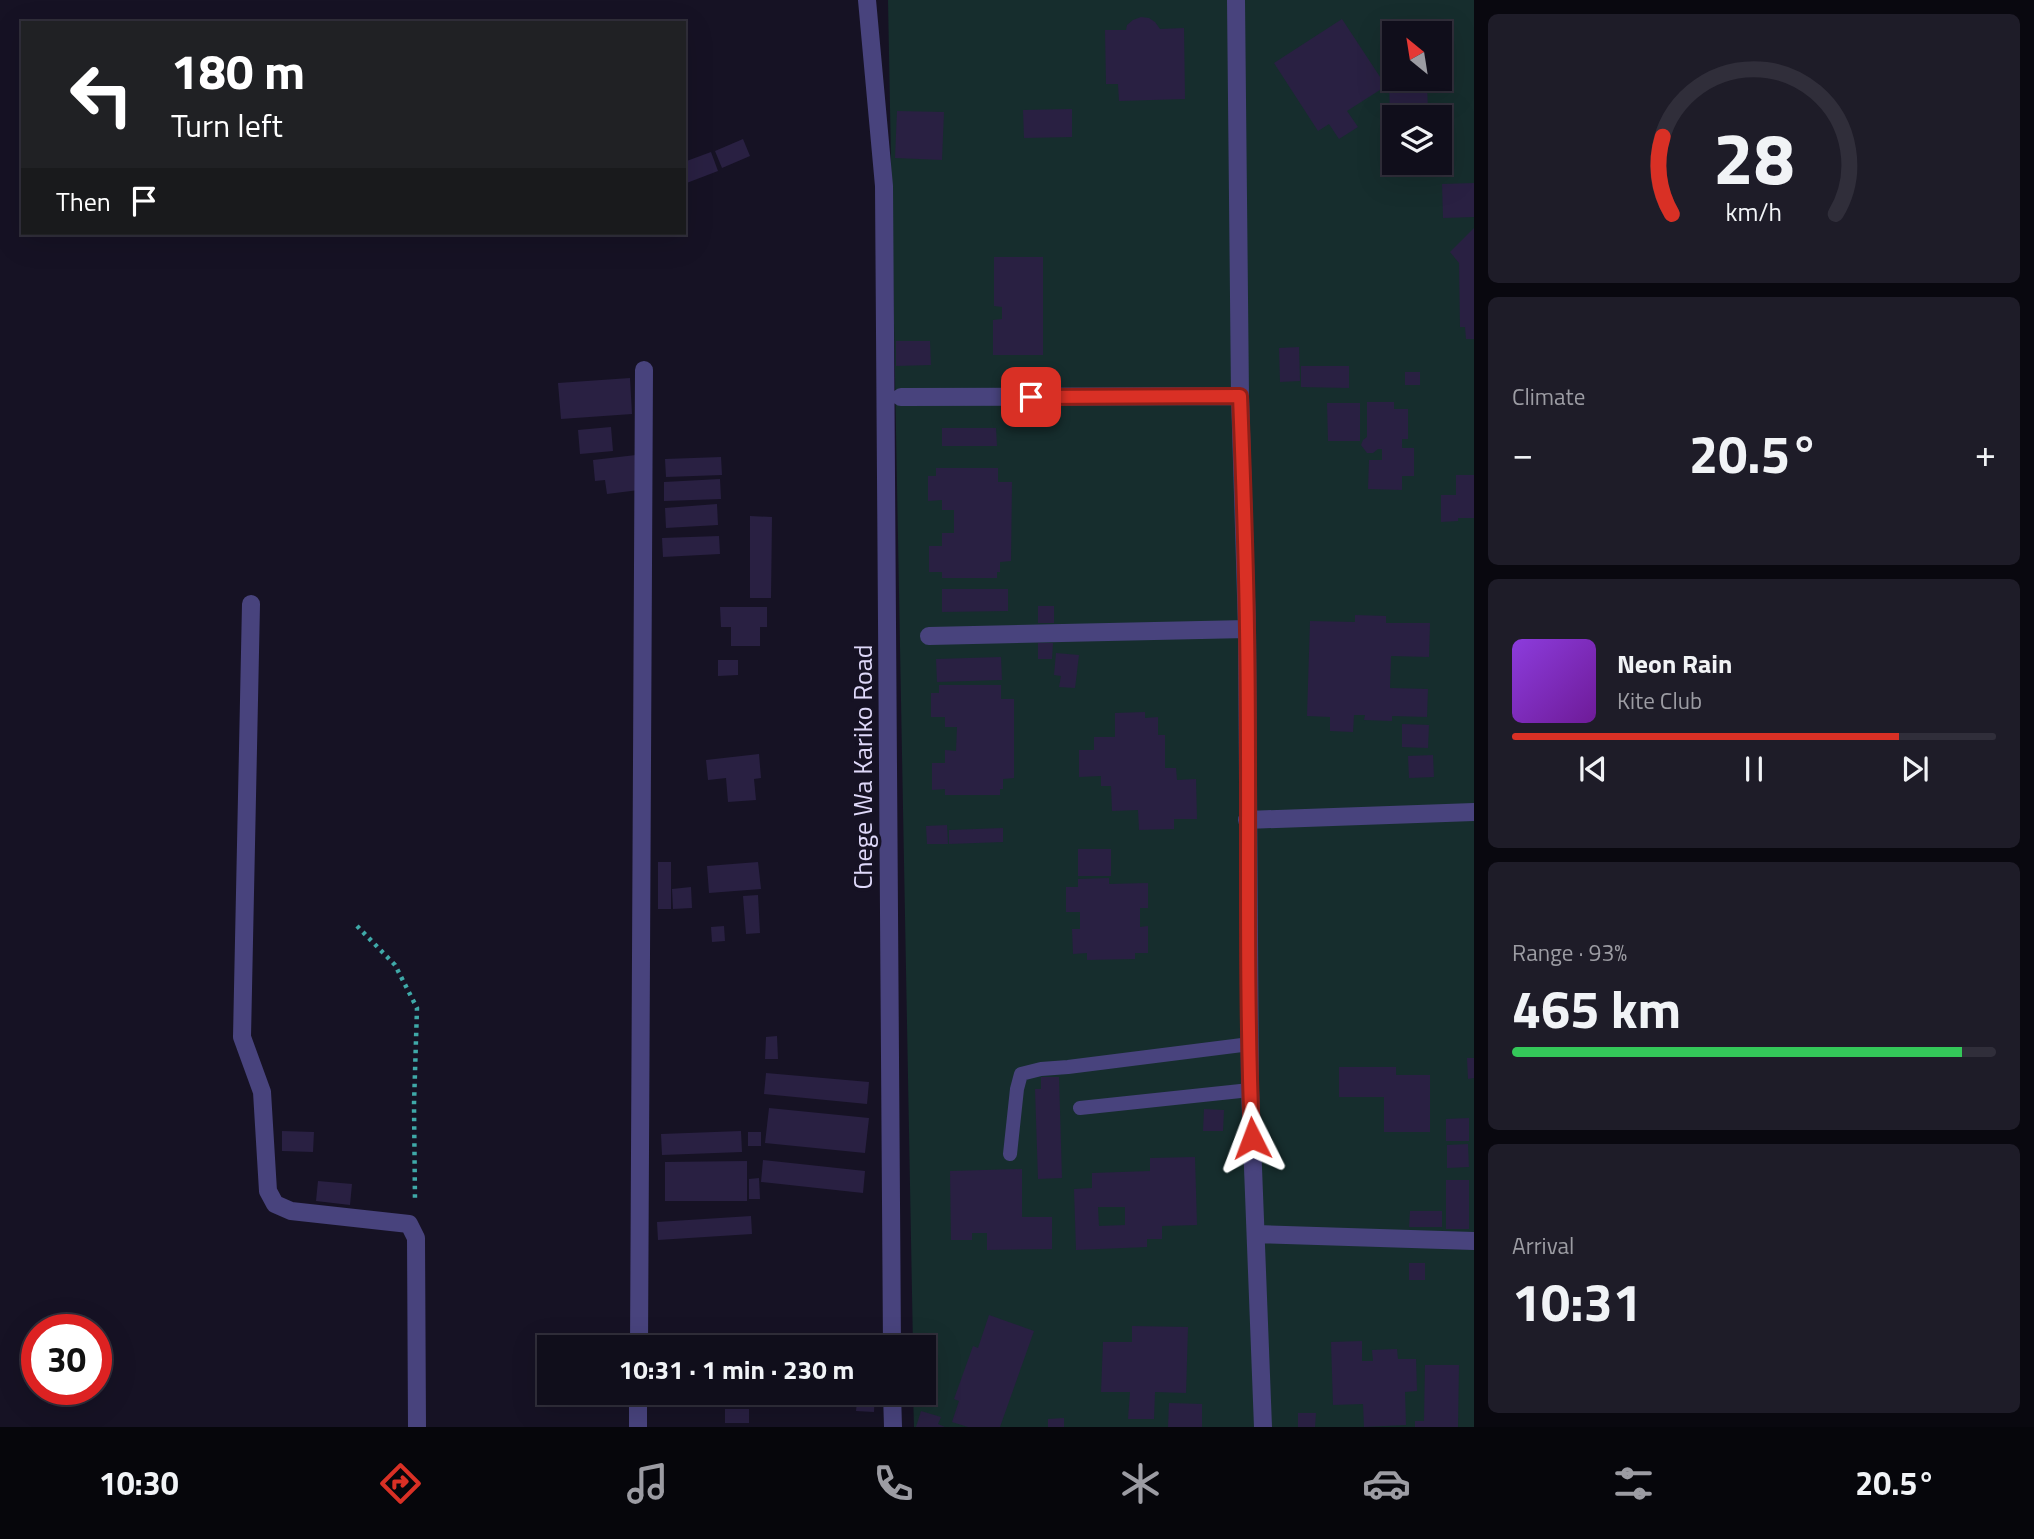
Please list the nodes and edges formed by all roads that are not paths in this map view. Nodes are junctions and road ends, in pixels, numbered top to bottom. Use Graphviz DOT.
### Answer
graph roads {
  1 [pos="867,0"];
  2 [pos="1236,0"];
  3 [pos="644,370"];
  4 [pos="1240,396"];
  5 [pos="901,397"];
  6 [pos="251,604"];
  7 [pos="1247,629"];
  8 [pos="929,636"];
  9 [pos="1474,813"];
  10 [pos="1247,820"];
  11 [pos="1250,1044"];
  12 [pos="1250,1090"];
  13 [pos="1080,1108"];
  14 [pos="1010,1154"];
  15 [pos="1256,1234"];
  16 [pos="1474,1241"];
  17 [pos="639,1335"];
  18 [pos="892,1335"];
  19 [pos="638,1405"];
  20 [pos="892,1405"];
  21 [pos="417,1427"];
  22 [pos="638,1427"];
  23 [pos="893,1427"];
  24 [pos="1263,1427"];
  1 -- 18 [label="street, Chege Wa Kariko Road"];
  2 -- 4 [label="street"];
  3 -- 17 [label="street"];
  4 -- 5 [label="street"];
  4 -- 7 [label="street"];
  6 -- 21 [label="street"];
  7 -- 8 [label="street"];
  7 -- 10 [label="street"];
  9 -- 10 [label="street"];
  10 -- 11 [label="street"];
  11 -- 12 [label="street"];
  11 -- 14 [label="lane"];
  12 -- 13 [label="lane"];
  12 -- 15 [label="street"];
  15 -- 16 [label="street"];
  15 -- 24 [label="street"];
  19 -- 22 [label="street"];
  20 -- 23 [label="street"];
}
